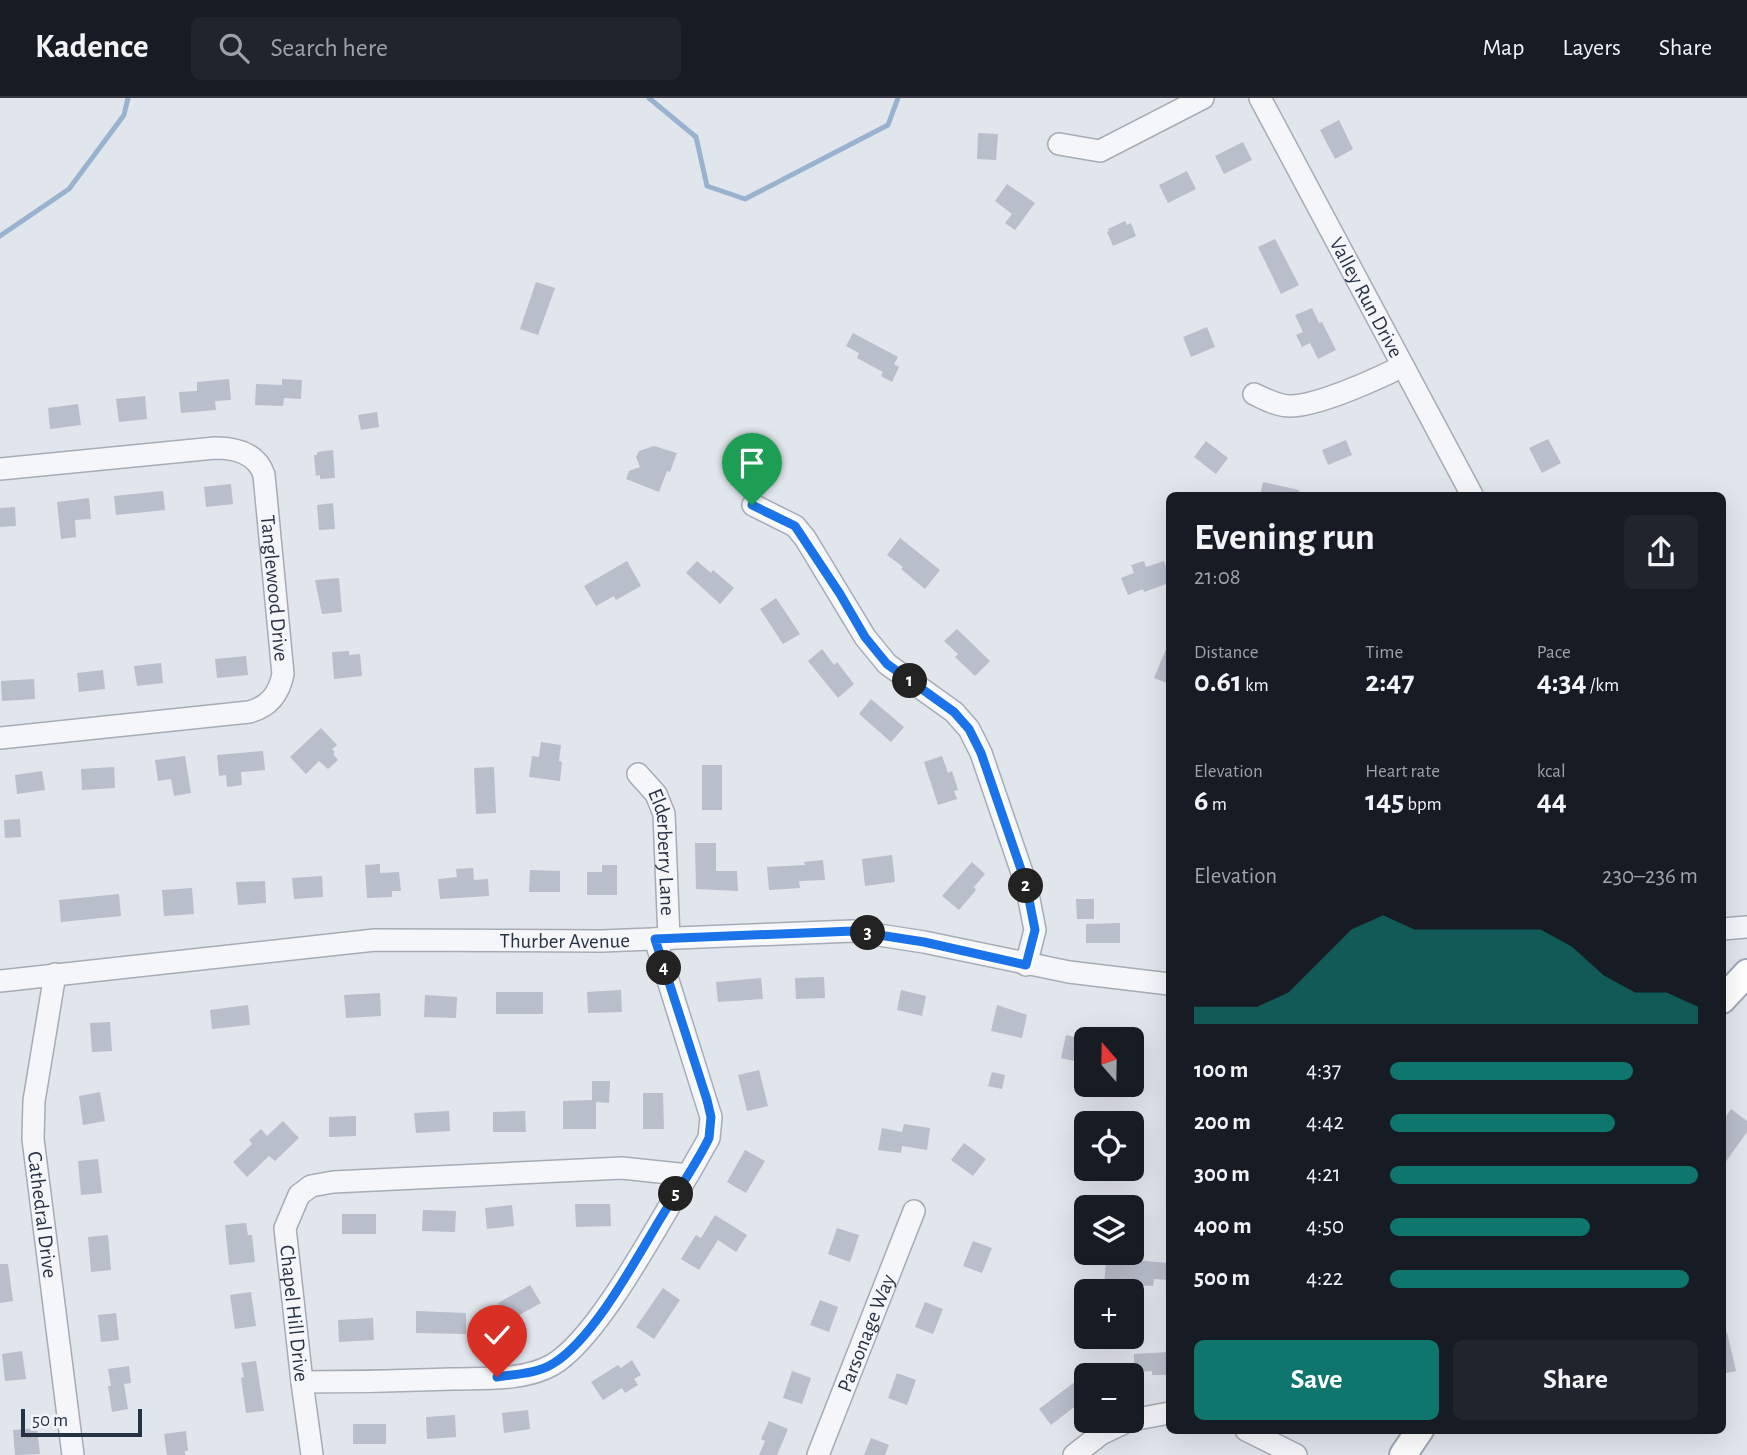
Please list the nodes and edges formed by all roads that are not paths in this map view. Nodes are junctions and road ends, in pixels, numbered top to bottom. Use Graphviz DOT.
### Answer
graph roads {
  1 [pos="1203,98"];
  2 [pos="1259,98"];
  3 [pos="1059,144"];
  4 [pos="1403,366"];
  5 [pos="1254,394"];
  6 [pos="0,469"];
  7 [pos="1470,492"];
  8 [pos="752,505"];
  9 [pos="0,737"];
  10 [pos="638,774"];
  11 [pos="1747,927"];
  12 [pos="1726,929"];
  13 [pos="662,939"];
  14 [pos="1026,965"];
  15 [pos="1747,973"];
  16 [pos="55,974"];
  17 [pos="0,981"];
  18 [pos="1166,984"];
  19 [pos="1726,996"];
  20 [pos="688,1175"];
  21 [pos="914,1211"];
  22 [pos="302,1382"];
  23 [pos="1166,1414"];
  24 [pos="1144,1417"];
  25 [pos="1103,1433"];
  26 [pos="1254,1434"];
  27 [pos="1417,1434"];
  28 [pos="73,1455"];
  29 [pos="312,1455"];
  30 [pos="818,1455"];
  31 [pos="1074,1455"];
  32 [pos="1296,1455"];
  33 [pos="1403,1455"];
  1 -- 3 [label="street"];
  2 -- 4 [label="street, Valley Run Drive"];
  4 -- 5 [label="street"];
  4 -- 7 [label="street, Valley Run Drive"];
  6 -- 9 [label="street, Tanglewood Drive"];
  8 -- 14 [label="street"];
  10 -- 13 [label="street, Elderberry Lane"];
  11 -- 12 [label="street"];
  13 -- 14 [label="street, Thurber Avenue"];
  13 -- 16 [label="street, Thurber Avenue"];
  13 -- 20 [label="street, Chapel Hill Drive"];
  14 -- 18 [label="street, Thurber Avenue"];
  15 -- 19 [label="main road"];
  16 -- 17 [label="street, Thurber Avenue"];
  16 -- 28 [label="street, Cathedral Drive"];
  20 -- 22 [label="street, Chapel Hill Drive"];
  20 -- 22 [label="street, Chapel Hill Drive"];
  21 -- 30 [label="street, Parsonage Way"];
  22 -- 29 [label="street"];
  23 -- 24 [label="street"];
  25 -- 31 [label="street"];
  26 -- 32 [label="street"];
  27 -- 33 [label="main road"];
}
